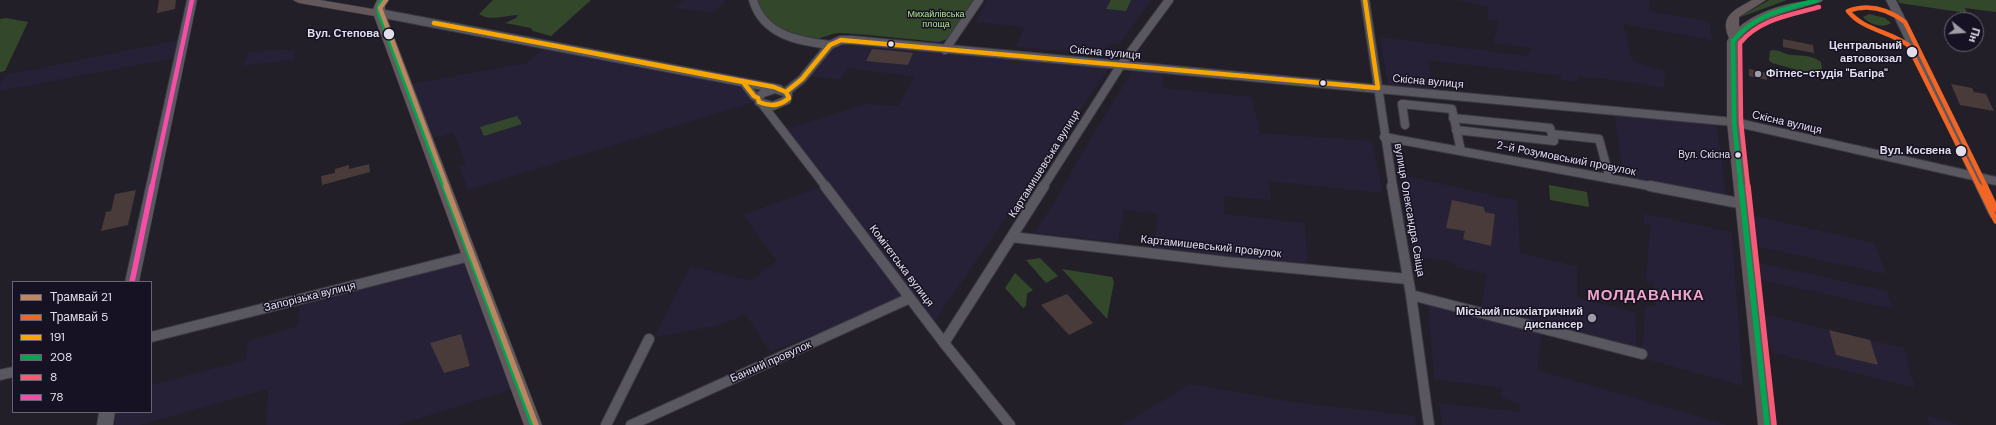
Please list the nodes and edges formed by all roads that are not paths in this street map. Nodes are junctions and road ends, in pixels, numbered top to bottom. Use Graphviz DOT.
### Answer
graph roads {
  1 [pos="192,0"];
  2 [pos="299,0"];
  3 [pos="753,0"];
  4 [pos="979,0"];
  5 [pos="1169,0"];
  6 [pos="1365,0"];
  7 [pos="1760,0"];
  8 [pos="1817,0"];
  9 [pos="1891,0"];
  10 [pos="381,7"];
  11 [pos="1734,36"];
  12 [pos="830,45"];
  13 [pos="945,50"];
  14 [pos="1121,65"];
  15 [pos="743,82"];
  16 [pos="1378,88"];
  17 [pos="782,90"];
  18 [pos="760,101"];
  19 [pos="786,101"];
  20 [pos="1453,118"];
  21 [pos="775,119"];
  22 [pos="1734,122"];
  23 [pos="1405,125"];
  24 [pos="1456,130"];
  25 [pos="1552,134"];
  26 [pos="1384,137"];
  27 [pos="1461,151"];
  28 [pos="1978,177"];
  29 [pos="1610,179"];
  30 [pos="1996,181"];
  31 [pos="1744,204"];
  32 [pos="1996,215"];
  33 [pos="1012,237"];
  34 [pos="470,256"];
  35 [pos="1408,279"];
  36 [pos="132,281"];
  37 [pos="1411,295"];
  38 [pos="910,298"];
  39 [pos="152,337"];
  40 [pos="649,339"];
  41 [pos="944,343"];
  42 [pos="1642,354"];
  43 [pos="12,372"];
  44 [pos="0,375"];
  45 [pos="107,413"];
  46 [pos="105,425"];
  47 [pos="533,425"];
  48 [pos="606,425"];
  49 [pos="631,425"];
  50 [pos="1010,425"];
  51 [pos="1429,425"];
  52 [pos="1766,425"];
  1 -- 36 [label="main road"];
  2 -- 10 [label="main road"];
  3 -- 12 [label="street"];
  4 -- 13 [label="street"];
  5 -- 14 [label="street, Картамишевська вулиця"];
  6 -- 16 [label="street, вулиця Олександра Свіща"];
  7 -- 11 [label="main road"];
  8 -- 11 [label="main road"];
  9 -- 28 [label="main road"];
  10 -- 15 [label="street"];
  10 -- 34 [label="main road"];
  11 -- 22 [label="main road"];
  12 -- 13 [label="street, Cкісна вулиця"];
  12 -- 17 [label="street"];
  13 -- 14 [label="street, Cкісна вулиця"];
  14 -- 16 [label="street, Cкісна вулиця"];
  14 -- 33 [label="street, Картамишевська вулиця"];
  15 -- 17 [label="street"];
  15 -- 18 [label="street, Комітетська вулиця"];
  16 -- 22 [label="street, Cкісна вулиця"];
  16 -- 26 [label="street, вулиця Олександра Свіща"];
  17 -- 18 [label="street"];
  17 -- 19 [label="street"];
  18 -- 19 [label="street"];
  18 -- 21 [label="street, Комітетська вулиця"];
  19 -- 21 [label="street"];
  20 -- 23 [label="street"];
  20 -- 24 [label="street"];
  20 -- 25 [label="street"];
  21 -- 38 [label="street, Комітетська вулиця"];
  22 -- 28 [label="street, Cкісна вулиця"];
  22 -- 31 [label="main road"];
  24 -- 25 [label="street"];
  24 -- 27 [label="street"];
  25 -- 29 [label="street"];
  26 -- 27 [label="street, 2-й Розумовський провулок"];
  26 -- 35 [label="street, вулиця Олександра Свіща"];
  27 -- 29 [label="street, 2-й Розумовський провулок"];
  28 -- 30 [label="street, Cкісна вулиця"];
  28 -- 32 [label="main road"];
  29 -- 31 [label="street, 2-й Розумовський провулок"];
  31 -- 52 [label="main road"];
  33 -- 35 [label="street, Картамишевський провулок"];
  33 -- 41 [label="street, Картамишевська вулиця"];
  34 -- 39 [label="street, Запорізька вулиця"];
  34 -- 47 [label="main road"];
  35 -- 37 [label="street, вулиця Олександра Свіща"];
  37 -- 42 [label="street"];
  37 -- 51 [label="street, вулиця Олександра Свіща"];
  38 -- 41 [label="street, Комітетська вулиця"];
  38 -- 49 [label="street, Банний провулок"];
  40 -- 48 [label="street"];
  41 -- 50 [label="street, Комітетська вулиця"];
  43 -- 44 [label="street"];
  45 -- 46 [label="main road"];
}
